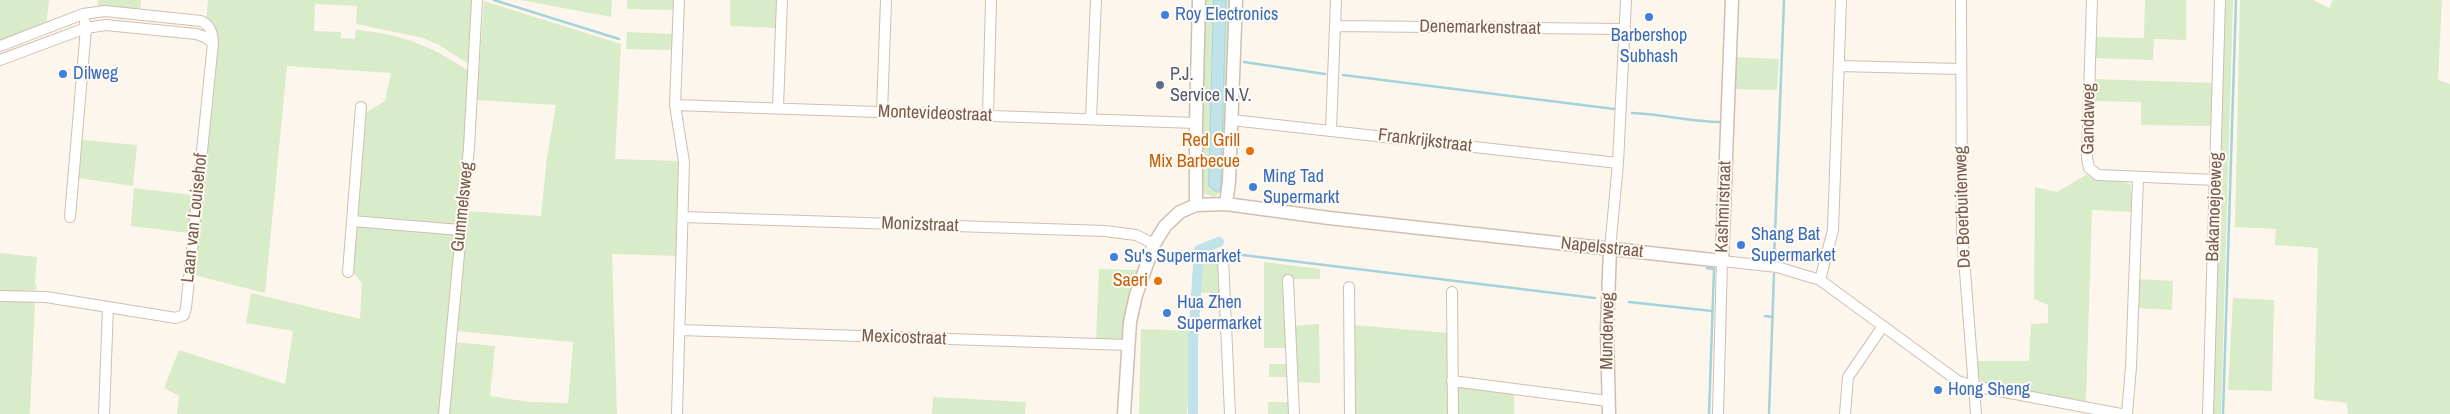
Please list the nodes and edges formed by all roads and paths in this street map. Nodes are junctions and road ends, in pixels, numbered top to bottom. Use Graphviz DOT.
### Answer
graph roads {
  1 [pos="477,0"];
  2 [pos="679,0"];
  3 [pos="782,0"];
  4 [pos="886,0"];
  5 [pos="991,0"];
  6 [pos="1096,0"];
  7 [pos="1199,0"];
  8 [pos="1236,0"];
  9 [pos="1336,0"];
  10 [pos="1626,0"];
  11 [pos="1732,0"];
  12 [pos="1841,0"];
  13 [pos="1961,0"];
  14 [pos="2092,0"];
  15 [pos="2220,0"];
  16 [pos="83,14"];
  17 [pos="1335,26"];
  18 [pos="86,28"];
  19 [pos="1625,29"];
  20 [pos="213,43"];
  21 [pos="0,46"];
  22 [pos="0,60"];
  23 [pos="1839,66"];
  24 [pos="1960,69"];
  25 [pos="675,105"];
  26 [pos="362,107"];
  27 [pos="778,107"];
  28 [pos="882,112"];
  29 [pos="988,115"];
  30 [pos="1091,118"];
  31 [pos="1232,120"];
  32 [pos="1196,123"];
  33 [pos="1331,130"];
  34 [pos="1618,163"];
  35 [pos="2138,178"];
  36 [pos="2216,180"];
  37 [pos="1226,204"];
  38 [pos="1196,205"];
  39 [pos="70,217"];
  40 [pos="684,217"];
  41 [pos="352,221"];
  42 [pos="460,230"];
  43 [pos="1154,244"];
  44 [pos="1610,249"];
  45 [pos="1223,259"];
  46 [pos="1722,261"];
  47 [pos="348,272"];
  48 [pos="1288,280"];
  49 [pos="1820,280"];
  50 [pos="1349,287"];
  51 [pos="1452,292"];
  52 [pos="0,296"];
  53 [pos="108,307"];
  54 [pos="1883,326"];
  55 [pos="680,330"];
  56 [pos="1128,345"];
  57 [pos="1452,381"];
  58 [pos="1973,386"];
  59 [pos="1608,408"];
  60 [pos="2083,410"];
  61 [pos="104,414"];
  62 [pos="444,414"];
  63 [pos="677,414"];
  64 [pos="1124,414"];
  65 [pos="1230,414"];
  66 [pos="1294,414"];
  67 [pos="1350,414"];
  68 [pos="1453,414"];
  69 [pos="1718,414"];
  70 [pos="1844,414"];
  71 [pos="1976,414"];
  72 [pos="2121,414"];
  73 [pos="2126,414"];
  74 [pos="2208,414"];
  1 -- 42 [label="street, Gummelsweg"];
  2 -- 25 [label="street"];
  3 -- 27 [label="street"];
  4 -- 28 [label="street"];
  5 -- 29 [label="street"];
  6 -- 30 [label="street"];
  7 -- 32 [label="street"];
  8 -- 31 [label="street"];
  9 -- 17 [label="street"];
  10 -- 19 [label="street"];
  11 -- 46 [label="street, Kashmirstraat"];
  12 -- 23 [label="street"];
  13 -- 24 [label="street, De Boerbuitenweg"];
  14 -- 35 [label="street, Gandaweg"];
  15 -- 36 [label="street, Bakamoejoeweg"];
  16 -- 18 [label="street"];
  16 -- 20 [label="street"];
  16 -- 21 [label="street"];
  17 -- 19 [label="street, Denemarkenstraat"];
  17 -- 33 [label="street"];
  18 -- 20 [label="street"];
  18 -- 22 [label="street"];
  18 -- 39 [label="street"];
  19 -- 34 [label="street"];
  20 -- 53 [label="street, Laan van Louisehof"];
  23 -- 24 [label="street"];
  23 -- 49 [label="street"];
  24 -- 58 [label="street, De Boerbuitenweg"];
  25 -- 27 [label="street, Montevideostraat"];
  25 -- 40 [label="street"];
  26 -- 41 [label="street"];
  27 -- 28 [label="street, Montevideostraat"];
  28 -- 29 [label="street, Montevideostraat"];
  29 -- 30 [label="street, Montevideostraat"];
  30 -- 32 [label="street, Montevideostraat"];
  31 -- 33 [label="street, Frankrijkstraat"];
  31 -- 37 [label="street"];
  32 -- 38 [label="street"];
  33 -- 34 [label="street, Frankrijkstraat"];
  34 -- 44 [label="street"];
  35 -- 36 [label="street, Gandaweg"];
  35 -- 73 [label="street"];
  36 -- 74 [label="street, Bakamoejoeweg"];
  37 -- 38 [label="street, Napelsstraat"];
  37 -- 44 [label="street, Napelsstraat"];
  38 -- 43 [label="street"];
  40 -- 43 [label="street, Monizstraat"];
  40 -- 55 [label="street"];
  41 -- 42 [label="street"];
  41 -- 47 [label="street"];
  42 -- 62 [label="street, Gummelsweg"];
  43 -- 56 [label="street"];
  44 -- 46 [label="street, Napelsstraat"];
  44 -- 59 [label="street, Munderweg"];
  45 -- 65 [label="street"];
  46 -- 49 [label="street, Napelsstraat"];
  46 -- 69 [label="street, Kashmirstraat"];
  48 -- 66 [label="street"];
  49 -- 54 [label="street, Napelsstraat"];
  50 -- 67 [label="street"];
  51 -- 57 [label="street"];
  52 -- 53 [label="street"];
  53 -- 61 [label="street"];
  54 -- 58 [label="street, Napelsstraat"];
  54 -- 70 [label="street"];
  55 -- 56 [label="street, Mexicostraat"];
  55 -- 63 [label="street"];
  56 -- 64 [label="street"];
  57 -- 59 [label="street"];
  57 -- 68 [label="street"];
  58 -- 60 [label="street, Napelsstraat"];
  58 -- 71 [label="street, De Boerbuitenweg"];
  60 -- 72 [label="street, Napelsstraat"];
}
